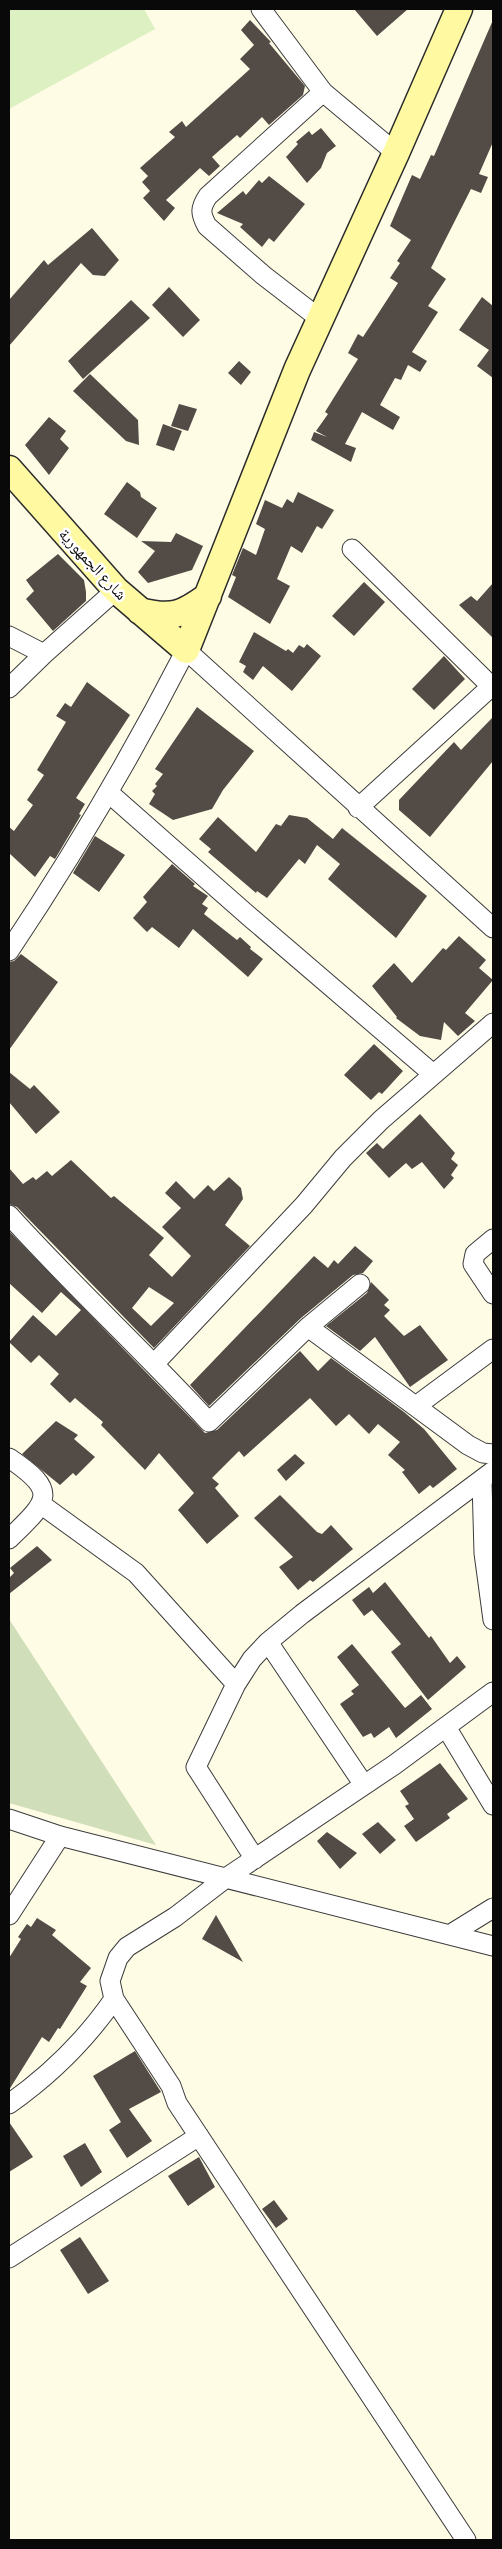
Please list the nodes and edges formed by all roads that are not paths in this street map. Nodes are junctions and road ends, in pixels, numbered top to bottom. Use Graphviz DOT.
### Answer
graph roads {
  1 [pos="261,9"];
  2 [pos="459,9"];
  3 [pos="323,92"];
  4 [pos="396,153"];
  5 [pos="320,319"];
  6 [pos="9,469"];
  7 [pos="352,549"];
  8 [pos="116,590"];
  9 [pos="208,596"];
  10 [pos="140,611"];
  11 [pos="9,636"];
  12 [pos="186,650"];
  13 [pos="44,654"];
  14 [pos="492,685"];
  15 [pos="9,688"];
  16 [pos="109,793"];
  17 [pos="358,808"];
  18 [pos="493,928"];
  19 [pos="9,951"];
  20 [pos="493,1022"];
  21 [pos="433,1074"];
  22 [pos="9,1215"];
  23 [pos="493,1239"];
  24 [pos="360,1284"];
  25 [pos="493,1294"];
  26 [pos="308,1327"];
  27 [pos="493,1349"];
  28 [pos="155,1363"];
  29 [pos="416,1406"];
  30 [pos="493,1454"];
  31 [pos="9,1458"];
  32 [pos="488,1476"];
  33 [pos="42,1505"];
  34 [pos="9,1539"];
  35 [pos="493,1620"];
  36 [pos="268,1642"];
  37 [pos="236,1684"];
  38 [pos="493,1692"];
  39 [pos="446,1727"];
  40 [pos="364,1785"];
  41 [pos="493,1805"];
  42 [pos="9,1819"];
  43 [pos="60,1836"];
  44 [pos="255,1859"];
  45 [pos="226,1878"];
  46 [pos="493,1908"];
  47 [pos="9,1915"];
  48 [pos="451,1934"];
  49 [pos="493,1946"];
  50 [pos="114,1999"];
  51 [pos="9,2104"];
  52 [pos="199,2136"];
  53 [pos="9,2258"];
  54 [pos="466,2540"];
  1 -- 3 [label="street"];
  2 -- 4 [label="main road"];
  3 -- 4 [label="street"];
  3 -- 5 [label="street"];
  4 -- 5 [label="main road"];
  5 -- 9 [label="main road"];
  6 -- 8 [label="main road, شارع الجمهورية"];
  7 -- 14 [label="street"];
  8 -- 10 [label="main road, شارع الجمهورية"];
  8 -- 13 [label="street"];
  9 -- 10 [label="main road"];
  9 -- 12 [label="main road"];
  10 -- 12 [label="main road, شارع الجمهورية"];
  11 -- 13 [label="street"];
  12 -- 16 [label="street"];
  12 -- 17 [label="street"];
  13 -- 15 [label="street"];
  14 -- 17 [label="street"];
  16 -- 19 [label="street"];
  16 -- 21 [label="street"];
  17 -- 18 [label="street"];
  20 -- 21 [label="street"];
  21 -- 28 [label="street"];
  22 -- 28 [label="street"];
  23 -- 25 [label="street"];
  24 -- 26 [label="street"];
  26 -- 28 [label="street"];
  26 -- 29 [label="street"];
  27 -- 29 [label="street"];
  29 -- 30 [label="street"];
  31 -- 33 [label="street"];
  32 -- 35 [label="street"];
  32 -- 36 [label="street"];
  33 -- 34 [label="street"];
  33 -- 37 [label="street"];
  36 -- 37 [label="street"];
  36 -- 40 [label="street"];
  37 -- 44 [label="street"];
  38 -- 39 [label="street"];
  39 -- 40 [label="street"];
  39 -- 41 [label="street"];
  40 -- 44 [label="street"];
  42 -- 43 [label="street"];
  43 -- 45 [label="street"];
  43 -- 47 [label="street"];
  44 -- 45 [label="street"];
  45 -- 48 [label="street"];
  45 -- 50 [label="street"];
  46 -- 48 [label="street"];
  48 -- 49 [label="street"];
  50 -- 51 [label="street"];
  50 -- 52 [label="street"];
  52 -- 53 [label="street"];
  52 -- 54 [label="street"];
}
